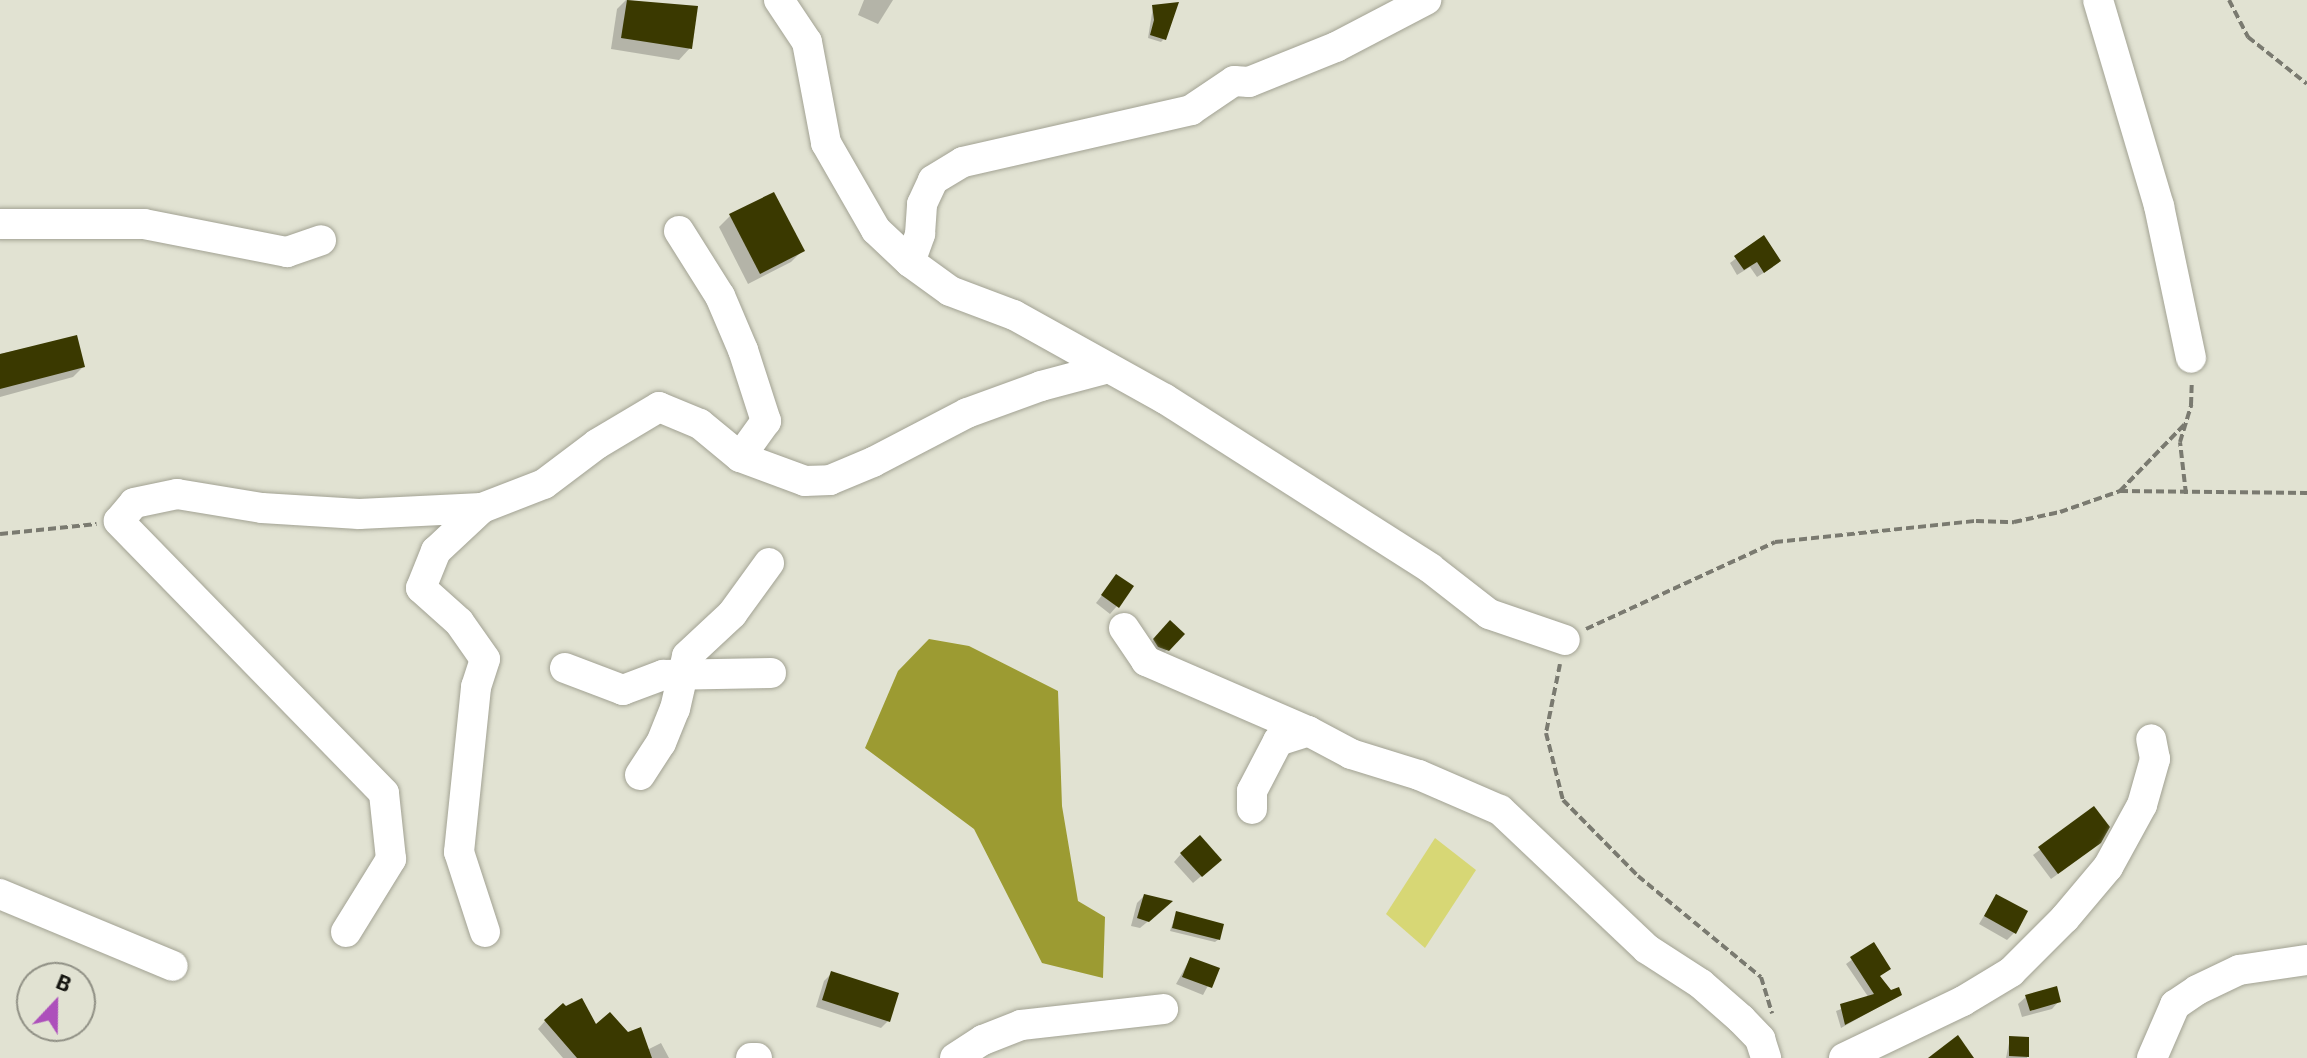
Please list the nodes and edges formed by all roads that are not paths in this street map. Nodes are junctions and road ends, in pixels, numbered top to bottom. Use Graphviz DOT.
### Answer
graph roads {
  1 [pos="779,0"];
  2 [pos="1426,0"];
  3 [pos="2098,0"];
  4 [pos="0,224"];
  5 [pos="679,231"];
  6 [pos="321,240"];
  7 [pos="910,262"];
  8 [pos="2191,358"];
  9 [pos="1109,368"];
  10 [pos="740,457"];
  11 [pos="482,508"];
  12 [pos="769,563"];
  13 [pos="1124,628"];
  14 [pos="1565,640"];
  15 [pos="565,668"];
  16 [pos="771,673"];
  17 [pos="682,677"];
  18 [pos="1308,731"];
  19 [pos="2151,739"];
  20 [pos="640,775"];
  21 [pos="1252,809"];
  22 [pos="0,894"];
  23 [pos="346,932"];
  24 [pos="485,932"];
  25 [pos="2307,960"];
  26 [pos="173,966"];
  27 [pos="1163,1009"];
  28 [pos="955,1058"];
  29 [pos="1766,1058"];
  30 [pos="1844,1058"];
  31 [pos="2152,1058"];
  1 -- 7 [label="street"];
  2 -- 7 [label="street"];
  3 -- 8 [label="street"];
  4 -- 6 [label="street"];
  5 -- 10 [label="street"];
  7 -- 9 [label="street"];
  9 -- 10 [label="street"];
  9 -- 14 [label="street"];
  10 -- 11 [label="street"];
  11 -- 23 [label="street"];
  11 -- 24 [label="street"];
  12 -- 17 [label="street"];
  13 -- 18 [label="street"];
  15 -- 17 [label="street"];
  16 -- 17 [label="street"];
  17 -- 20 [label="street"];
  18 -- 21 [label="street"];
  18 -- 29 [label="street"];
  19 -- 30 [label="street"];
  22 -- 26 [label="street"];
  25 -- 31 [label="street"];
  27 -- 28 [label="street"];
}
